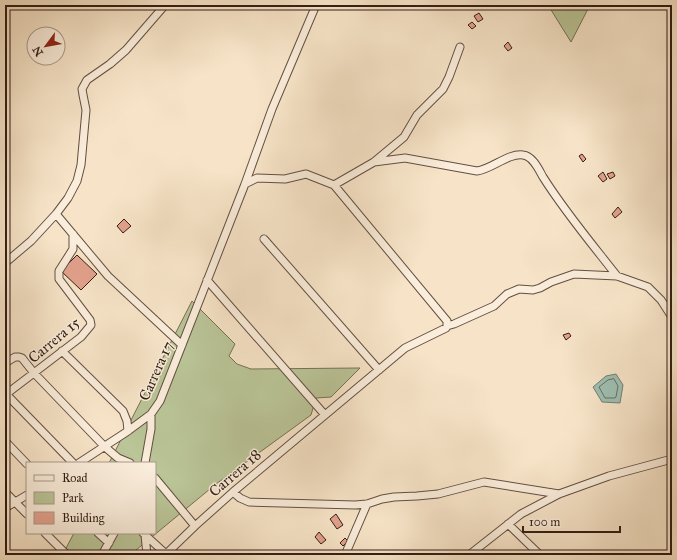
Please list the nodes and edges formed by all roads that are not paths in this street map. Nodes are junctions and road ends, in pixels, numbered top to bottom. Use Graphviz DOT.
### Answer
graph roads {
  1 [pos="165,5"];
  2 [pos="316,5"];
  3 [pos="460,47"];
  4 [pos="374,162"];
  5 [pos="245,184"];
  6 [pos="334,185"];
  7 [pos="56,214"];
  8 [pos="73,234"];
  9 [pos="264,239"];
  10 [pos="5,262"];
  11 [pos="616,276"];
  12 [pos="207,280"];
  13 [pos="672,317"];
  14 [pos="447,326"];
  15 [pos="182,345"];
  16 [pos="62,351"];
  17 [pos="5,363"];
  18 [pos="379,370"];
  19 [pos="34,373"];
  20 [pos="5,394"];
  21 [pos="150,414"];
  22 [pos="325,414"];
  23 [pos="128,431"];
  24 [pos="5,441"];
  25 [pos="105,447"];
  26 [pos="672,459"];
  27 [pos="72,462"];
  28 [pos="81,462"];
  29 [pos="128,462"];
  30 [pos="146,462"];
  31 [pos="26,463"];
  32 [pos="156,479"];
  33 [pos="5,492"];
  34 [pos="233,492"];
  35 [pos="559,494"];
  36 [pos="26,496"];
  37 [pos="15,502"];
  38 [pos="367,504"];
  39 [pos="5,508"];
  40 [pos="26,513"];
  41 [pos="508,524"];
  42 [pos="195,526"];
  43 [pos="46,534"];
  44 [pos="99,534"];
  45 [pos="114,534"];
  46 [pos="144,534"];
  47 [pos="109,543"];
  48 [pos="67,555"];
  49 [pos="102,555"];
  50 [pos="147,555"];
  51 [pos="166,555"];
  52 [pos="345,555"];
  53 [pos="469,555"];
  54 [pos="540,555"];
  1 -- 7 [label="street"];
  2 -- 5 [label="street, Carrera 17"];
  3 -- 4 [label="street"];
  4 -- 6 [label="street"];
  4 -- 11 [label="street"];
  5 -- 6 [label="street"];
  5 -- 12 [label="street, Carrera 17"];
  6 -- 14 [label="street"];
  7 -- 8 [label="street"];
  7 -- 10 [label="street"];
  8 -- 15 [label="street"];
  8 -- 16 [label="street, Carrera 15"];
  9 -- 18 [label="street"];
  11 -- 13 [label="street, Carrera 18"];
  11 -- 14 [label="street, Carrera 18"];
  12 -- 15 [label="street, Carrera 17"];
  12 -- 22 [label="street"];
  14 -- 18 [label="street, Carrera 18"];
  15 -- 21 [label="street, Carrera 17"];
  16 -- 19 [label="street, Carrera 15"];
  16 -- 23 [label="street"];
  17 -- 19 [label="street"];
  18 -- 22 [label="street, Carrera 18"];
  19 -- 20 [label="street, Carrera 15"];
  19 -- 25 [label="street"];
  20 -- 27 [label="street"];
  21 -- 23 [label="street, Carrera 17"];
  21 -- 30 [label="street"];
  22 -- 34 [label="street, Carrera 18"];
  23 -- 25 [label="street, Carrera 17"];
  24 -- 31 [label="street"];
  25 -- 28 [label="street, Carrera 17"];
  25 -- 29 [label="street"];
  26 -- 35 [label="street"];
  32 -- 42 [label="street"];
  33 -- 37 [label="street"];
  34 -- 38 [label="street"];
  34 -- 42 [label="street, Carrera 18"];
  35 -- 38 [label="street"];
  35 -- 41 [label="street"];
  36 -- 37 [label="street"];
  37 -- 39 [label="street"];
  37 -- 40 [label="street"];
  38 -- 52 [label="street"];
  41 -- 53 [label="street"];
  41 -- 54 [label="street"];
  42 -- 51 [label="street, Carrera 18"];
  43 -- 48 [label="street"];
  44 -- 47 [label="street"];
  45 -- 47 [label="street"];
  46 -- 50 [label="street"];
  46 -- 51 [label="street"];
  47 -- 49 [label="street"];
}
